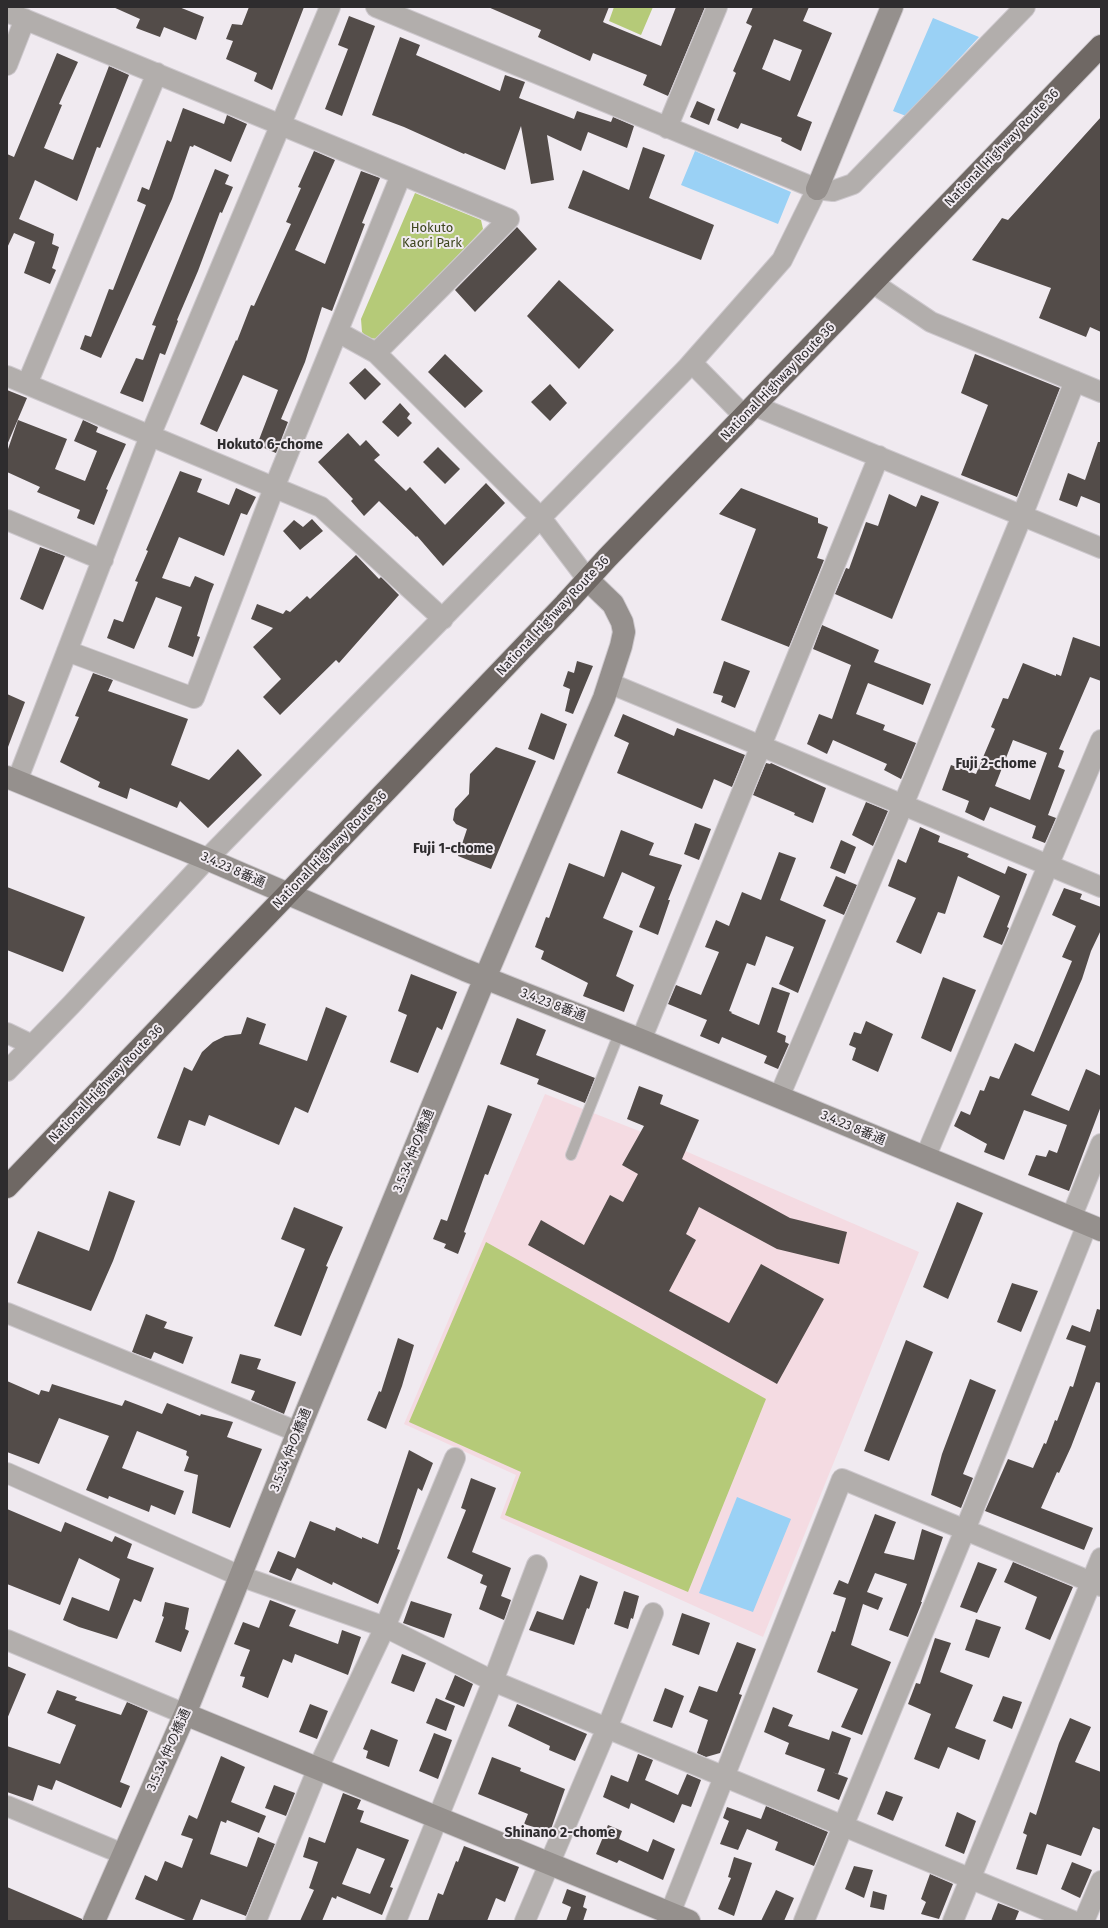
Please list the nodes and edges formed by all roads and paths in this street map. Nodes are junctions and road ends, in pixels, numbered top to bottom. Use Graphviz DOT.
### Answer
graph roads {
  1 [pos="330,7"];
  2 [pos="376,7"];
  3 [pos="717,7"];
  4 [pos="892,7"];
  5 [pos="1026,7"];
  6 [pos="7,12"];
  7 [pos="26,19"];
  8 [pos="1101,46"];
  9 [pos="7,65"];
  10 [pos="157,74"];
  11 [pos="280,124"];
  12 [pos="667,128"];
  13 [pos="401,175"];
  14 [pos="817,189"];
  15 [pos="873,283"];
  16 [pos="338,332"];
  17 [pos="376,353"];
  18 [pos="692,362"];
  19 [pos="7,376"];
  20 [pos="1075,381"];
  21 [pos="27,384"];
  22 [pos="1101,392"];
  23 [pos="750,411"];
  24 [pos="150,436"];
  25 [pos="879,456"];
  26 [pos="274,488"];
  27 [pos="1022,516"];
  28 [pos="541,518"];
  29 [pos="7,520"];
  30 [pos="1101,548"];
  31 [pos="103,560"];
  32 [pos="588,580"];
  33 [pos="443,619"];
  34 [pos="67,651"];
  35 [pos="609,683"];
  36 [pos="1101,740"];
  37 [pos="761,746"];
  38 [pos="12,779"];
  39 [pos="903,805"];
  40 [pos="207,859"];
  41 [pos="1050,866"];
  42 [pos="1101,887"];
  43 [pos="287,894"];
  44 [pos="485,978"];
  45 [pos="620,1031"];
  46 [pos="7,1033"];
  47 [pos="641,1040"];
  48 [pos="32,1045"];
  49 [pos="7,1071"];
  50 [pos="780,1097"];
  51 [pos="1101,1144"];
  52 [pos="571,1155"];
  53 [pos="925,1158"];
  54 [pos="7,1187"];
  55 [pos="1086,1224"];
  56 [pos="7,1313"];
  57 [pos="298,1432"];
  58 [pos="455,1458"];
  59 [pos="7,1473"];
  60 [pos="965,1530"];
  61 [pos="1101,1558"];
  62 [pos="537,1564"];
  63 [pos="240,1576"];
  64 [pos="1096,1584"];
  65 [pos="653,1613"];
  66 [pos="385,1627"];
  67 [pos="7,1640"];
  68 [pos="493,1681"];
  69 [pos="185,1714"];
  70 [pos="607,1728"];
  71 [pos="318,1768"];
  72 [pos="725,1777"];
  73 [pos="7,1806"];
  74 [pos="438,1818"];
  75 [pos="844,1827"];
  76 [pos="123,1854"];
  77 [pos="548,1863"];
  78 [pos="971,1879"];
  79 [pos="1101,1880"];
  80 [pos="676,1918"];
  81 [pos="94,1921"];
  82 [pos="256,1921"];
  83 [pos="396,1921"];
  84 [pos="525,1921"];
  85 [pos="804,1921"];
  86 [pos="953,1921"];
  87 [pos="1073,1921"];
  88 [pos="1084,1921"];
  1 -- 11 [label="street"];
  2 -- 12 [label="street"];
  3 -- 12 [label="street"];
  4 -- 14 [label="street"];
  5 -- 14 [label="street"];
  6 -- 7 [label="street"];
  7 -- 9 [label="street"];
  7 -- 10 [label="street"];
  8 -- 15 [label="highway, National Highway Route 36"];
  10 -- 11 [label="street"];
  10 -- 21 [label="street"];
  11 -- 13 [label="street"];
  11 -- 24 [label="street"];
  12 -- 14 [label="street"];
  13 -- 16 [label="street"];
  13 -- 17 [label="street"];
  14 -- 18 [label="street"];
  15 -- 20 [label="street"];
  15 -- 23 [label="highway, National Highway Route 36"];
  16 -- 17 [label="street"];
  16 -- 26 [label="street"];
  17 -- 28 [label="street"];
  18 -- 23 [label="street"];
  18 -- 28 [label="street"];
  19 -- 21 [label="street"];
  20 -- 22 [label="street"];
  20 -- 27 [label="street"];
  21 -- 24 [label="street"];
  23 -- 25 [label="street"];
  23 -- 32 [label="highway, National Highway Route 36"];
  24 -- 26 [label="street"];
  24 -- 31 [label="street"];
  25 -- 27 [label="street"];
  25 -- 37 [label="street"];
  26 -- 33 [label="street"];
  26 -- 34 [label="street"];
  27 -- 30 [label="street"];
  27 -- 39 [label="street"];
  28 -- 32 [label="street"];
  28 -- 33 [label="street"];
  29 -- 31 [label="street"];
  31 -- 34 [label="street"];
  32 -- 35 [label="street, 3.5.34 仲の橋通"];
  32 -- 43 [label="highway, National Highway Route 36"];
  33 -- 40 [label="street"];
  34 -- 38 [label="street"];
  35 -- 37 [label="street"];
  35 -- 44 [label="street, 3.5.34 仲の橋通"];
  36 -- 41 [label="street"];
  37 -- 39 [label="street"];
  37 -- 47 [label="street"];
  38 -- 40 [label="street, 3.4.23 8番通"];
  39 -- 41 [label="street"];
  39 -- 50 [label="street"];
  40 -- 43 [label="street, 3.4.23 8番通"];
  40 -- 48 [label="street"];
  41 -- 42 [label="street"];
  41 -- 53 [label="street"];
  43 -- 44 [label="street, 3.4.23 8番通"];
  43 -- 54 [label="highway, National Highway Route 36"];
  44 -- 45 [label="street, 3.4.23 8番通"];
  44 -- 57 [label="street, 3.5.34 仲の橋通"];
  45 -- 47 [label="street, 3.4.23 8番通"];
  45 -- 52 [label="lane"];
  46 -- 48 [label="street"];
  47 -- 50 [label="street, 3.4.23 8番通"];
  48 -- 49 [label="street"];
  50 -- 53 [label="street, 3.4.23 8番通"];
  51 -- 55 [label="street"];
  53 -- 55 [label="street, 3.4.23 8番通"];
  55 -- 60 [label="street"];
  56 -- 57 [label="street"];
  57 -- 63 [label="street, 3.5.34 仲の橋通"];
  58 -- 66 [label="street"];
  59 -- 63 [label="street"];
  60 -- 64 [label="street"];
  60 -- 72 [label="street"];
  60 -- 75 [label="street"];
  61 -- 64 [label="street"];
  62 -- 68 [label="street"];
  63 -- 66 [label="street"];
  63 -- 69 [label="street, 3.5.34 仲の橋通"];
  64 -- 78 [label="street"];
  65 -- 70 [label="street"];
  66 -- 68 [label="street"];
  66 -- 71 [label="street"];
  67 -- 69 [label="street"];
  68 -- 70 [label="street"];
  68 -- 74 [label="street"];
  69 -- 71 [label="street"];
  69 -- 76 [label="street, 3.5.34 仲の橋通"];
  70 -- 72 [label="street"];
  70 -- 77 [label="street"];
  71 -- 74 [label="street"];
  71 -- 82 [label="street"];
  72 -- 75 [label="street"];
  72 -- 80 [label="street"];
  73 -- 76 [label="street"];
  74 -- 77 [label="street"];
  74 -- 83 [label="street"];
  75 -- 78 [label="street"];
  75 -- 85 [label="street"];
  76 -- 81 [label="street, 3.5.34 仲の橋通"];
  77 -- 80 [label="street"];
  77 -- 84 [label="street"];
  78 -- 86 [label="street"];
  78 -- 87 [label="street"];
  79 -- 88 [label="street"];
}
